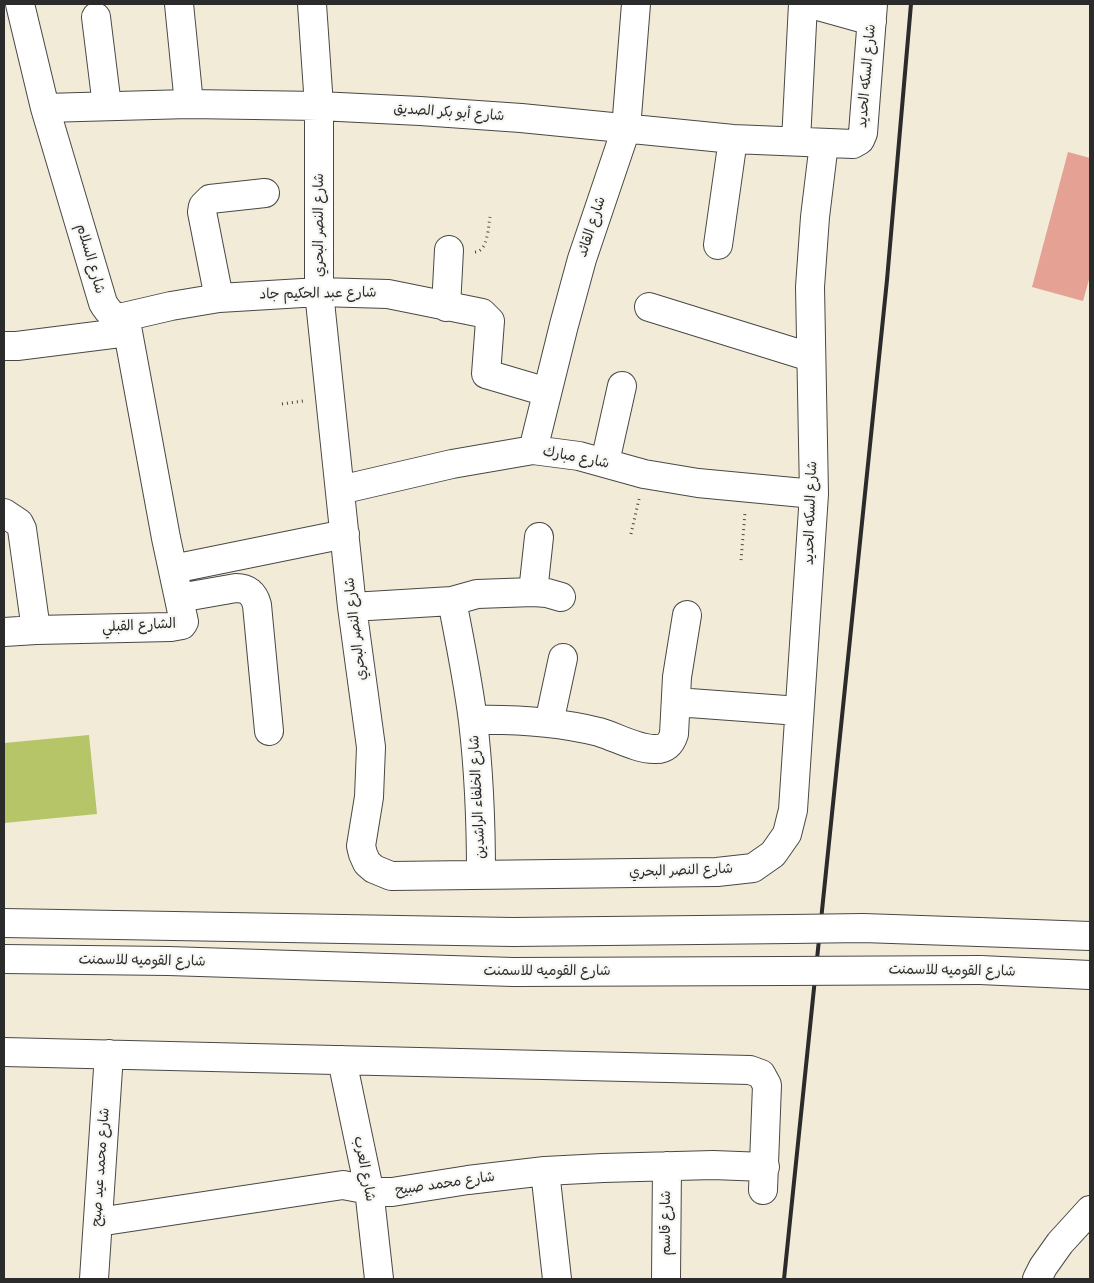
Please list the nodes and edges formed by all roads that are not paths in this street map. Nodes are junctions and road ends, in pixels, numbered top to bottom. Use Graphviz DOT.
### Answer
graph roads {
  1 [pos="20,4"];
  2 [pos="179,4"];
  3 [pos="312,4"];
  4 [pos="636,4"];
  5 [pos="803,4"];
  6 [pos="811,4"];
  7 [pos="873,12"];
  8 [pos="96,18"];
  9 [pos="189,104"];
  10 [pos="107,106"];
  11 [pos="319,106"];
  12 [pos="45,108"];
  13 [pos="626,129"];
  14 [pos="733,139"];
  15 [pos="796,141"];
  16 [pos="824,143"];
  17 [pos="853,144"];
  18 [pos="265,193"];
  19 [pos="718,245"];
  20 [pos="449,250"];
  21 [pos="320,292"];
  22 [pos="219,298"];
  23 [pos="446,307"];
  24 [pos="649,307"];
  25 [pos="122,326"];
  26 [pos="4,346"];
  27 [pos="810,357"];
  28 [pos="622,386"];
  29 [pos="547,392"];
  30 [pos="533,450"];
  31 [pos="605,462"];
  32 [pos="340,490"];
  33 [pos="814,494"];
  34 [pos="6,517"];
  35 [pos="344,534"];
  36 [pos="539,537"];
  37 [pos="173,569"];
  38 [pos="533,592"];
  39 [pos="560,597"];
  40 [pos="179,598"];
  41 [pos="452,600"];
  42 [pos="352,607"];
  43 [pos="686,615"];
  44 [pos="36,630"];
  45 [pos="4,632"];
  46 [pos="563,658"];
  47 [pos="676,702"];
  48 [pos="799,711"];
  49 [pos="473,720"];
  50 [pos="548,722"];
  51 [pos="268,731"];
  52 [pos="753,868"];
  53 [pos="481,874"];
  54 [pos="4,923"];
  55 [pos="1090,936"];
  56 [pos="4,959"];
  57 [pos="1090,975"];
  58 [pos="4,1052"];
  59 [pos="109,1054"];
  60 [pos="342,1060"];
  61 [pos="667,1166"];
  62 [pos="545,1171"];
  63 [pos="369,1189"];
  64 [pos="1090,1210"];
  65 [pos="98,1222"];
  66 [pos="94,1279"];
  67 [pos="379,1279"];
  68 [pos="557,1279"];
  69 [pos="666,1279"];
  70 [pos="1037,1279"];
  1 -- 12 [label="street, شارع السلام"];
  2 -- 9 [label="street"];
  3 -- 11 [label="street, شارع النصر البحري"];
  4 -- 13 [label="street, شارع القائد"];
  5 -- 15 [label="street"];
  6 -- 7 [label="street"];
  7 -- 17 [label="street, شارع السكه الحديد"];
  8 -- 10 [label="street"];
  9 -- 10 [label="street, شارع أبو بكر الصديق"];
  9 -- 11 [label="street, شارع أبو بكر الصديق"];
  10 -- 12 [label="street, شارع أبو بكر الصديق"];
  11 -- 13 [label="street, شارع أبو بكر الصديق"];
  11 -- 21 [label="street, شارع النصر البحري"];
  12 -- 25 [label="street, شارع السلام"];
  13 -- 14 [label="street, شارع أبو بكر الصديق"];
  13 -- 29 [label="street, شارع القائد"];
  14 -- 15 [label="street, شارع أبو بكر الصديق"];
  14 -- 19 [label="street"];
  15 -- 16 [label="street, شارع أبو بكر الصديق"];
  16 -- 17 [label="street, شارع أبو بكر الصديق"];
  16 -- 27 [label="street, شارع السكه الحديد"];
  18 -- 22 [label="street"];
  20 -- 23 [label="street"];
  21 -- 22 [label="street, شارع عبد الحكيم جاد"];
  21 -- 23 [label="street, شارع عبد الحكيم جاد"];
  21 -- 32 [label="street, شارع النصر البحري"];
  22 -- 25 [label="street, شارع عبد الحكيم جاد"];
  23 -- 29 [label="street, شارع عبد الحكيم جاد"];
  24 -- 27 [label="street"];
  25 -- 26 [label="street, شارع عبد الحكيم جاد"];
  25 -- 37 [label="street, شارع السلام"];
  27 -- 33 [label="street, شارع السكه الحديد"];
  28 -- 31 [label="street"];
  29 -- 30 [label="street, شارع القائد"];
  30 -- 31 [label="street, شارع مبارك"];
  30 -- 32 [label="street, شارع مبارك"];
  31 -- 33 [label="street, شارع مبارك"];
  32 -- 35 [label="street, شارع النصر البحري"];
  33 -- 48 [label="street, شارع السكه الحديد"];
  34 -- 44 [label="street"];
  35 -- 37 [label="street"];
  35 -- 42 [label="street, شارع النصر البحري"];
  36 -- 38 [label="street"];
  37 -- 40 [label="street, شارع السلام"];
  38 -- 39 [label="street"];
  38 -- 41 [label="street"];
  40 -- 44 [label="street, الشارع القبلي"];
  40 -- 51 [label="street, الشارع القبلي"];
  41 -- 42 [label="street"];
  41 -- 49 [label="street, شارع الخلفاء الراشدين"];
  42 -- 53 [label="street, شارع النصر البحري"];
  43 -- 47 [label="street, شارع الخلفاء الراشدين"];
  44 -- 45 [label="street, الشارع القبلي"];
  46 -- 50 [label="street"];
  47 -- 48 [label="street"];
  47 -- 50 [label="street, شارع الخلفاء الراشدين"];
  48 -- 52 [label="street, شارع السكه الحديد"];
  49 -- 50 [label="street, شارع الخلفاء الراشدين"];
  49 -- 53 [label="street, شارع الخلفاء الراشدين"];
  52 -- 53 [label="street, شارع النصر البحري"];
  54 -- 55 [label="street, bridge"];
  56 -- 57 [label="street, شارع القوميه للاسمنت, bridge"];
  58 -- 59 [label="street"];
  59 -- 60 [label="street"];
  59 -- 65 [label="street, شارع محمد عيد صبح"];
  60 -- 61 [label="street, شارع محمد صبيح"];
  60 -- 63 [label="street, شارع العرب"];
  61 -- 62 [label="street, شارع محمد صبيح"];
  61 -- 69 [label="street, شارع قاسم"];
  62 -- 63 [label="street, شارع محمد صبيح"];
  62 -- 68 [label="street"];
  63 -- 65 [label="street, شارع محمد صبيح"];
  63 -- 67 [label="street, شارع العرب"];
  64 -- 70 [label="street"];
  65 -- 66 [label="street, شارع محمد عيد صبح"];
}
